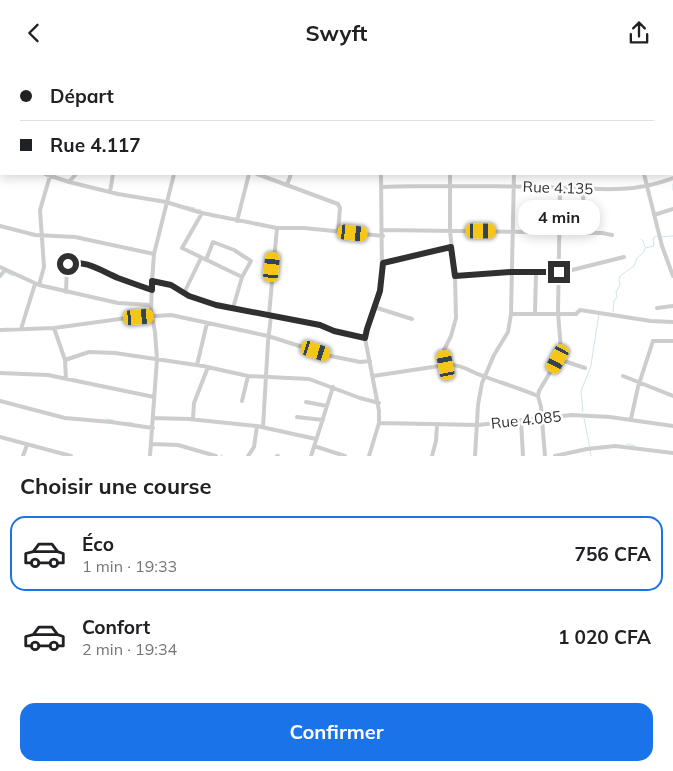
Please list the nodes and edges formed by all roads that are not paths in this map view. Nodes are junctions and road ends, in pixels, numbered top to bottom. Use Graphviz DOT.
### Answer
graph roads {
  1 [pos="75,175"];
  2 [pos="113,175"];
  3 [pos="174,175"];
  4 [pos="249,175"];
  5 [pos="291,175"];
  6 [pos="381,175"];
  7 [pos="450,175"];
  8 [pos="514,175"];
  9 [pos="644,175"];
  10 [pos="50,176"];
  11 [pos="268,176"];
  12 [pos="673,178"];
  13 [pos="69,182"];
  14 [pos="287,185"];
  15 [pos="450,185"];
  16 [pos="647,186"];
  17 [pos="382,187"];
  18 [pos="513,187"];
  19 [pos="560,188"];
  20 [pos="583,189"];
  21 [pos="110,192"];
  22 [pos="166,202"];
  23 [pos="673,209"];
  24 [pos="202,213"];
  25 [pos="654,215"];
  26 [pos="237,221"];
  27 [pos="0,226"];
  28 [pos="276,229"];
  29 [pos="383,230"];
  30 [pos="338,231"];
  31 [pos="450,231"];
  32 [pos="512,231"];
  33 [pos="560,233"];
  34 [pos="584,233"];
  35 [pos="41,235"];
  36 [pos="612,235"];
  37 [pos="383,236"];
  38 [pos="451,247"];
  39 [pos="154,254"];
  40 [pos="624,257"];
  41 [pos="200,258"];
  42 [pos="206,260"];
  43 [pos="383,263"];
  44 [pos="0,267"];
  45 [pos="5,270"];
  46 [pos="511,272"];
  47 [pos="536,272"];
  48 [pos="559,272"];
  49 [pos="673,275"];
  50 [pos="0,276"];
  51 [pos="455,276"];
  52 [pos="242,277"];
  53 [pos="152,281"];
  54 [pos="37,285"];
  55 [pos="152,290"];
  56 [pos="66,291"];
  57 [pos="184,293"];
  58 [pos="151,305"];
  59 [pos="673,306"];
  60 [pos="374,307"];
  61 [pos="233,308"];
  62 [pos="657,308"];
  63 [pos="536,313"];
  64 [pos="558,313"];
  65 [pos="511,314"];
  66 [pos="270,315"];
  67 [pos="151,316"];
  68 [pos="412,319"];
  69 [pos="673,322"];
  70 [pos="207,323"];
  71 [pos="54,327"];
  72 [pos="21,329"];
  73 [pos="0,330"];
  74 [pos="268,336"];
  75 [pos="365,338"];
  76 [pos="673,341"];
  77 [pos="157,359"];
  78 [pos="558,359"];
  79 [pos="66,360"];
  80 [pos="370,361"];
  81 [pos="197,365"];
  82 [pos="446,365"];
  83 [pos="208,367"];
  84 [pos="585,368"];
  85 [pos="0,373"];
  86 [pos="248,376"];
  87 [pos="373,376"];
  88 [pos="623,376"];
  89 [pos="484,377"];
  90 [pos="266,378"];
  91 [pos="66,379"];
  92 [pos="639,384"];
  93 [pos="333,387"];
  94 [pos="538,396"];
  95 [pos="673,396"];
  96 [pos="154,397"];
  97 [pos="0,401"];
  98 [pos="242,401"];
  99 [pos="306,402"];
  100 [pos="379,403"];
  101 [pos="327,406"];
  102 [pos="298,417"];
  103 [pos="542,417"];
  104 [pos="153,418"];
  105 [pos="193,419"];
  106 [pos="631,419"];
  107 [pos="323,420"];
  108 [pos="521,421"];
  109 [pos="379,423"];
  110 [pos="437,425"];
  111 [pos="478,425"];
  112 [pos="257,426"];
  113 [pos="673,426"];
  114 [pos="263,427"];
  115 [pos="152,428"];
  116 [pos="0,437"];
  117 [pos="316,439"];
  118 [pos="151,444"];
  119 [pos="27,445"];
  120 [pos="314,446"];
  121 [pos="673,453"];
  122 [pos="23,456"];
  123 [pos="71,456"];
  124 [pos="150,456"];
  125 [pos="154,456"];
  126 [pos="216,456"];
  127 [pos="248,456"];
  128 [pos="311,456"];
  129 [pos="345,456"];
  130 [pos="369,456"];
  131 [pos="432,456"];
  132 [pos="475,456"];
  133 [pos="523,456"];
  134 [pos="546,456"];
  135 [pos="555,456"];
  1 -- 13 [label="street"];
  2 -- 21 [label="street"];
  3 -- 22 [label="street"];
  4 -- 26 [label="street"];
  5 -- 14 [label="street"];
  6 -- 17 [label="street"];
  7 -- 15 [label="street"];
  8 -- 18 [label="street"];
  9 -- 16 [label="street"];
  10 -- 13 [label="street"];
  10 -- 35 [label="street"];
  11 -- 14 [label="street"];
  12 -- 16 [label="street, Rue 4.135"];
  13 -- 21 [label="street"];
  14 -- 30 [label="street"];
  15 -- 17 [label="street, Rue 4.135"];
  15 -- 18 [label="street, Rue 4.135"];
  15 -- 31 [label="street"];
  16 -- 20 [label="street, Rue 4.135"];
  16 -- 25 [label="street"];
  17 -- 29 [label="street"];
  18 -- 19 [label="street, Rue 4.135"];
  18 -- 32 [label="street"];
  19 -- 20 [label="street, Rue 4.135"];
  19 -- 33 [label="street"];
  20 -- 34 [label="street"];
  21 -- 22 [label="street"];
  22 -- 24 [label="street"];
  22 -- 39 [label="street"];
  23 -- 25 [label="street"];
  24 -- 26 [label="street"];
  24 -- 41 [label="street"];
  25 -- 49 [label="street"];
  26 -- 28 [label="street"];
  27 -- 35 [label="street"];
  28 -- 30 [label="street"];
  28 -- 66 [label="street"];
  29 -- 31 [label="street"];
  29 -- 37 [label="street"];
  30 -- 37 [label="street"];
  31 -- 32 [label="street"];
  31 -- 38 [label="street"];
  32 -- 33 [label="street"];
  32 -- 46 [label="street"];
  33 -- 34 [label="street"];
  33 -- 48 [label="street"];
  34 -- 36 [label="street"];
  35 -- 39 [label="street"];
  35 -- 54 [label="street"];
  37 -- 43 [label="street"];
  38 -- 43 [label="street"];
  38 -- 51 [label="street"];
  39 -- 53 [label="street"];
  40 -- 48 [label="street"];
  41 -- 42 [label="street"];
  41 -- 57 [label="street"];
  42 -- 52 [label="street"];
  42 -- 52 [label="street"];
  43 -- 60 [label="street"];
  44 -- 45 [label="street"];
  45 -- 50 [label="street"];
  45 -- 54 [label="street"];
  46 -- 47 [label="street"];
  46 -- 51 [label="street"];
  46 -- 65 [label="street"];
  47 -- 48 [label="street"];
  47 -- 63 [label="street"];
  48 -- 64 [label="street"];
  51 -- 82 [label="street"];
  52 -- 61 [label="street"];
  53 -- 55 [label="street"];
  53 -- 57 [label="street"];
  54 -- 56 [label="street"];
  54 -- 72 [label="street"];
  55 -- 56 [label="street"];
  55 -- 58 [label="street"];
  56 -- 58 [label="street"];
  57 -- 61 [label="street"];
  58 -- 67 [label="street"];
  59 -- 62 [label="street"];
  60 -- 68 [label="street"];
  60 -- 75 [label="street"];
  61 -- 66 [label="street"];
  63 -- 64 [label="street"];
  63 -- 65 [label="street"];
  64 -- 69 [label="street"];
  64 -- 78 [label="street"];
  65 -- 89 [label="street"];
  66 -- 74 [label="street"];
  66 -- 75 [label="street"];
  67 -- 70 [label="street"];
  67 -- 71 [label="street"];
  67 -- 77 [label="street"];
  70 -- 74 [label="street"];
  70 -- 81 [label="street"];
  71 -- 72 [label="street"];
  71 -- 79 [label="street"];
  72 -- 73 [label="street"];
  74 -- 80 [label="street"];
  74 -- 90 [label="street"];
  75 -- 80 [label="street"];
  76 -- 92 [label="street"];
  77 -- 79 [label="street"];
  77 -- 81 [label="street"];
  77 -- 96 [label="street"];
  78 -- 84 [label="street"];
  78 -- 94 [label="street"];
  79 -- 91 [label="street"];
  80 -- 87 [label="street"];
  81 -- 83 [label="street"];
  82 -- 87 [label="street"];
  82 -- 89 [label="street"];
  83 -- 86 [label="street"];
  83 -- 105 [label="street"];
  85 -- 91 [label="street"];
  86 -- 90 [label="street"];
  86 -- 98 [label="street"];
  87 -- 100 [label="street"];
  88 -- 92 [label="street"];
  89 -- 94 [label="street"];
  89 -- 111 [label="street"];
  90 -- 93 [label="street"];
  90 -- 114 [label="street"];
  91 -- 96 [label="street"];
  92 -- 95 [label="street"];
  92 -- 106 [label="street"];
  93 -- 100 [label="street"];
  93 -- 101 [label="street"];
  94 -- 103 [label="street"];
  96 -- 104 [label="street"];
  97 -- 115 [label="street"];
  99 -- 101 [label="street"];
  100 -- 109 [label="street"];
  101 -- 107 [label="street"];
  102 -- 107 [label="street"];
  103 -- 106 [label="street, Rue 4.085"];
  103 -- 108 [label="street, Rue 4.085"];
  103 -- 134 [label="street"];
  104 -- 105 [label="street"];
  104 -- 115 [label="street"];
  105 -- 112 [label="street"];
  106 -- 113 [label="street, Rue 4.085"];
  107 -- 117 [label="street"];
  108 -- 111 [label="street, Rue 4.085"];
  108 -- 133 [label="street"];
  109 -- 110 [label="street, Rue 4.085"];
  109 -- 130 [label="street"];
  110 -- 111 [label="street, Rue 4.085"];
  110 -- 131 [label="street"];
  111 -- 132 [label="street"];
  112 -- 114 [label="street"];
  112 -- 127 [label="street"];
  114 -- 117 [label="street"];
  115 -- 118 [label="street"];
  116 -- 119 [label="street"];
  117 -- 120 [label="street"];
  118 -- 124 [label="street"];
  118 -- 126 [label="street"];
  119 -- 122 [label="street"];
  119 -- 123 [label="street"];
  120 -- 128 [label="street"];
  120 -- 129 [label="street"];
  121 -- 135 [label="street"];
  124 -- 125 [label="street"];
}
